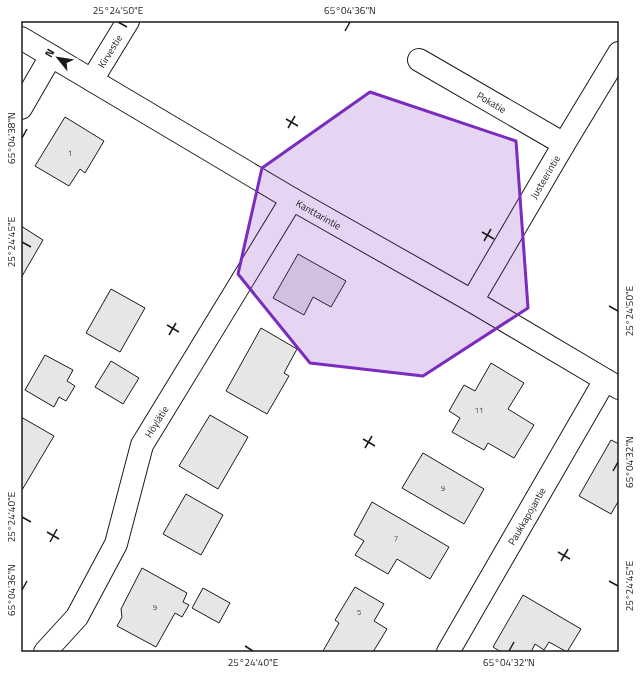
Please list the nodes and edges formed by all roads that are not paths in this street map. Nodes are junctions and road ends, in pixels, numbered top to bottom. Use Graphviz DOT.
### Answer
graph roads {
  1 [pos="128,21"];
  2 [pos="21,38"];
  3 [pos="619,53"];
  4 [pos="51,56"];
  5 [pos="419,60"];
  6 [pos="92,80"];
  7 [pos="21,108"];
  8 [pos="564,144"];
  9 [pos="292,199"];
  10 [pos="472,301"];
  11 [pos="612,384"];
  12 [pos="45,652"];
  13 [pos="448,652"];
  1 -- 6 [label="street, Kirvestie"];
  2 -- 4 [label="street, Kanttarintie"];
  3 -- 8 [label="street, Justeerintie"];
  4 -- 6 [label="street, Kanttarintie"];
  4 -- 7 [label="street"];
  5 -- 8 [label="street, Pokatie"];
  6 -- 9 [label="street, Kanttarintie"];
  8 -- 10 [label="street, Justeerintie"];
  9 -- 10 [label="street, Kanttarintie"];
  9 -- 12 [label="street, Höylätie"];
  10 -- 11 [label="street, Kanttarintie"];
  11 -- 13 [label="street, Paukkapojantie"];
}
